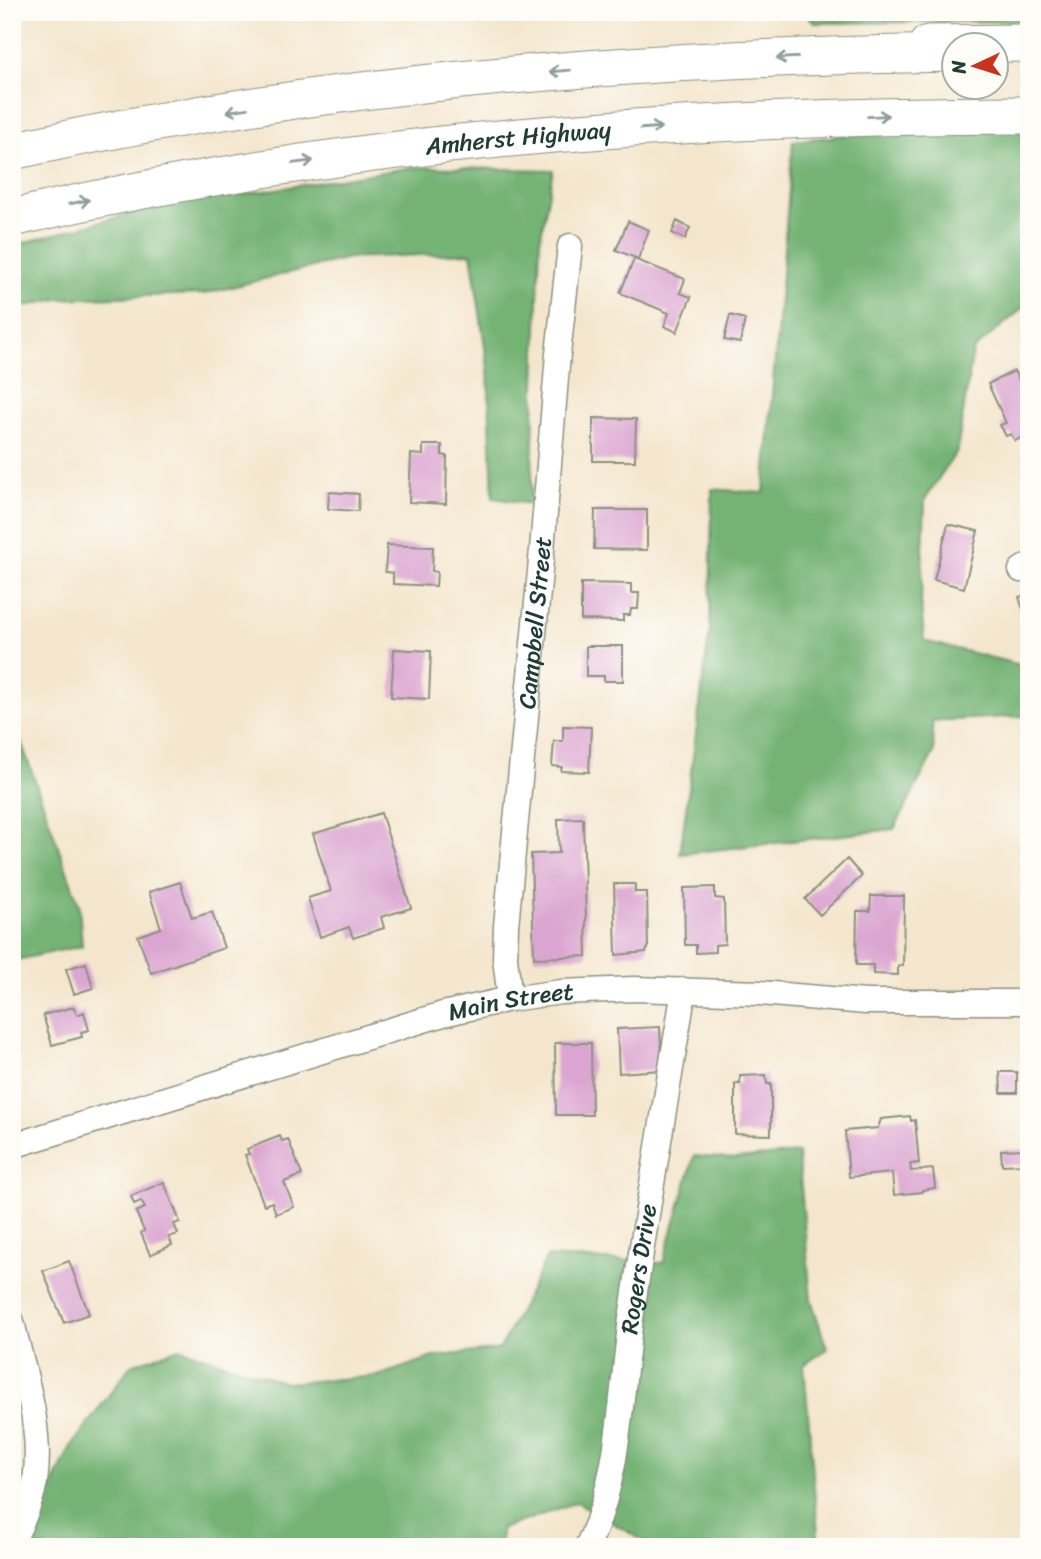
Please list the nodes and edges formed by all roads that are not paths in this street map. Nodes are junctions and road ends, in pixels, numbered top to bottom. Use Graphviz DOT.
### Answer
graph roads {
  1 [pos="1029,43"];
  2 [pos="940,53"];
  3 [pos="1010,54"];
  4 [pos="1029,54"];
  5 [pos="828,55"];
  6 [pos="1029,115"];
  7 [pos="12,151"];
  8 [pos="12,218"];
  9 [pos="570,246"];
  10 [pos="684,990"];
  11 [pos="510,999"];
  12 [pos="1029,1002"];
  13 [pos="12,1146"];
  14 [pos="12,1322"];
  15 [pos="12,1542"];
  16 [pos="587,1547"];
  1 -- 5 [label="highway"];
  2 -- 5 [label="highway"];
  3 -- 4 [label="highway"];
  5 -- 7 [label="highway, one-way"];
  8 -- 6 [label="highway, Amherst Highway, one-way"];
  9 -- 11 [label="street, Campbell Street"];
  10 -- 11 [label="street, Main Street"];
  10 -- 12 [label="street, Main Street"];
  10 -- 16 [label="street, Rogers Drive"];
  11 -- 13 [label="street, Main Street"];
  14 -- 15 [label="street"];
}
